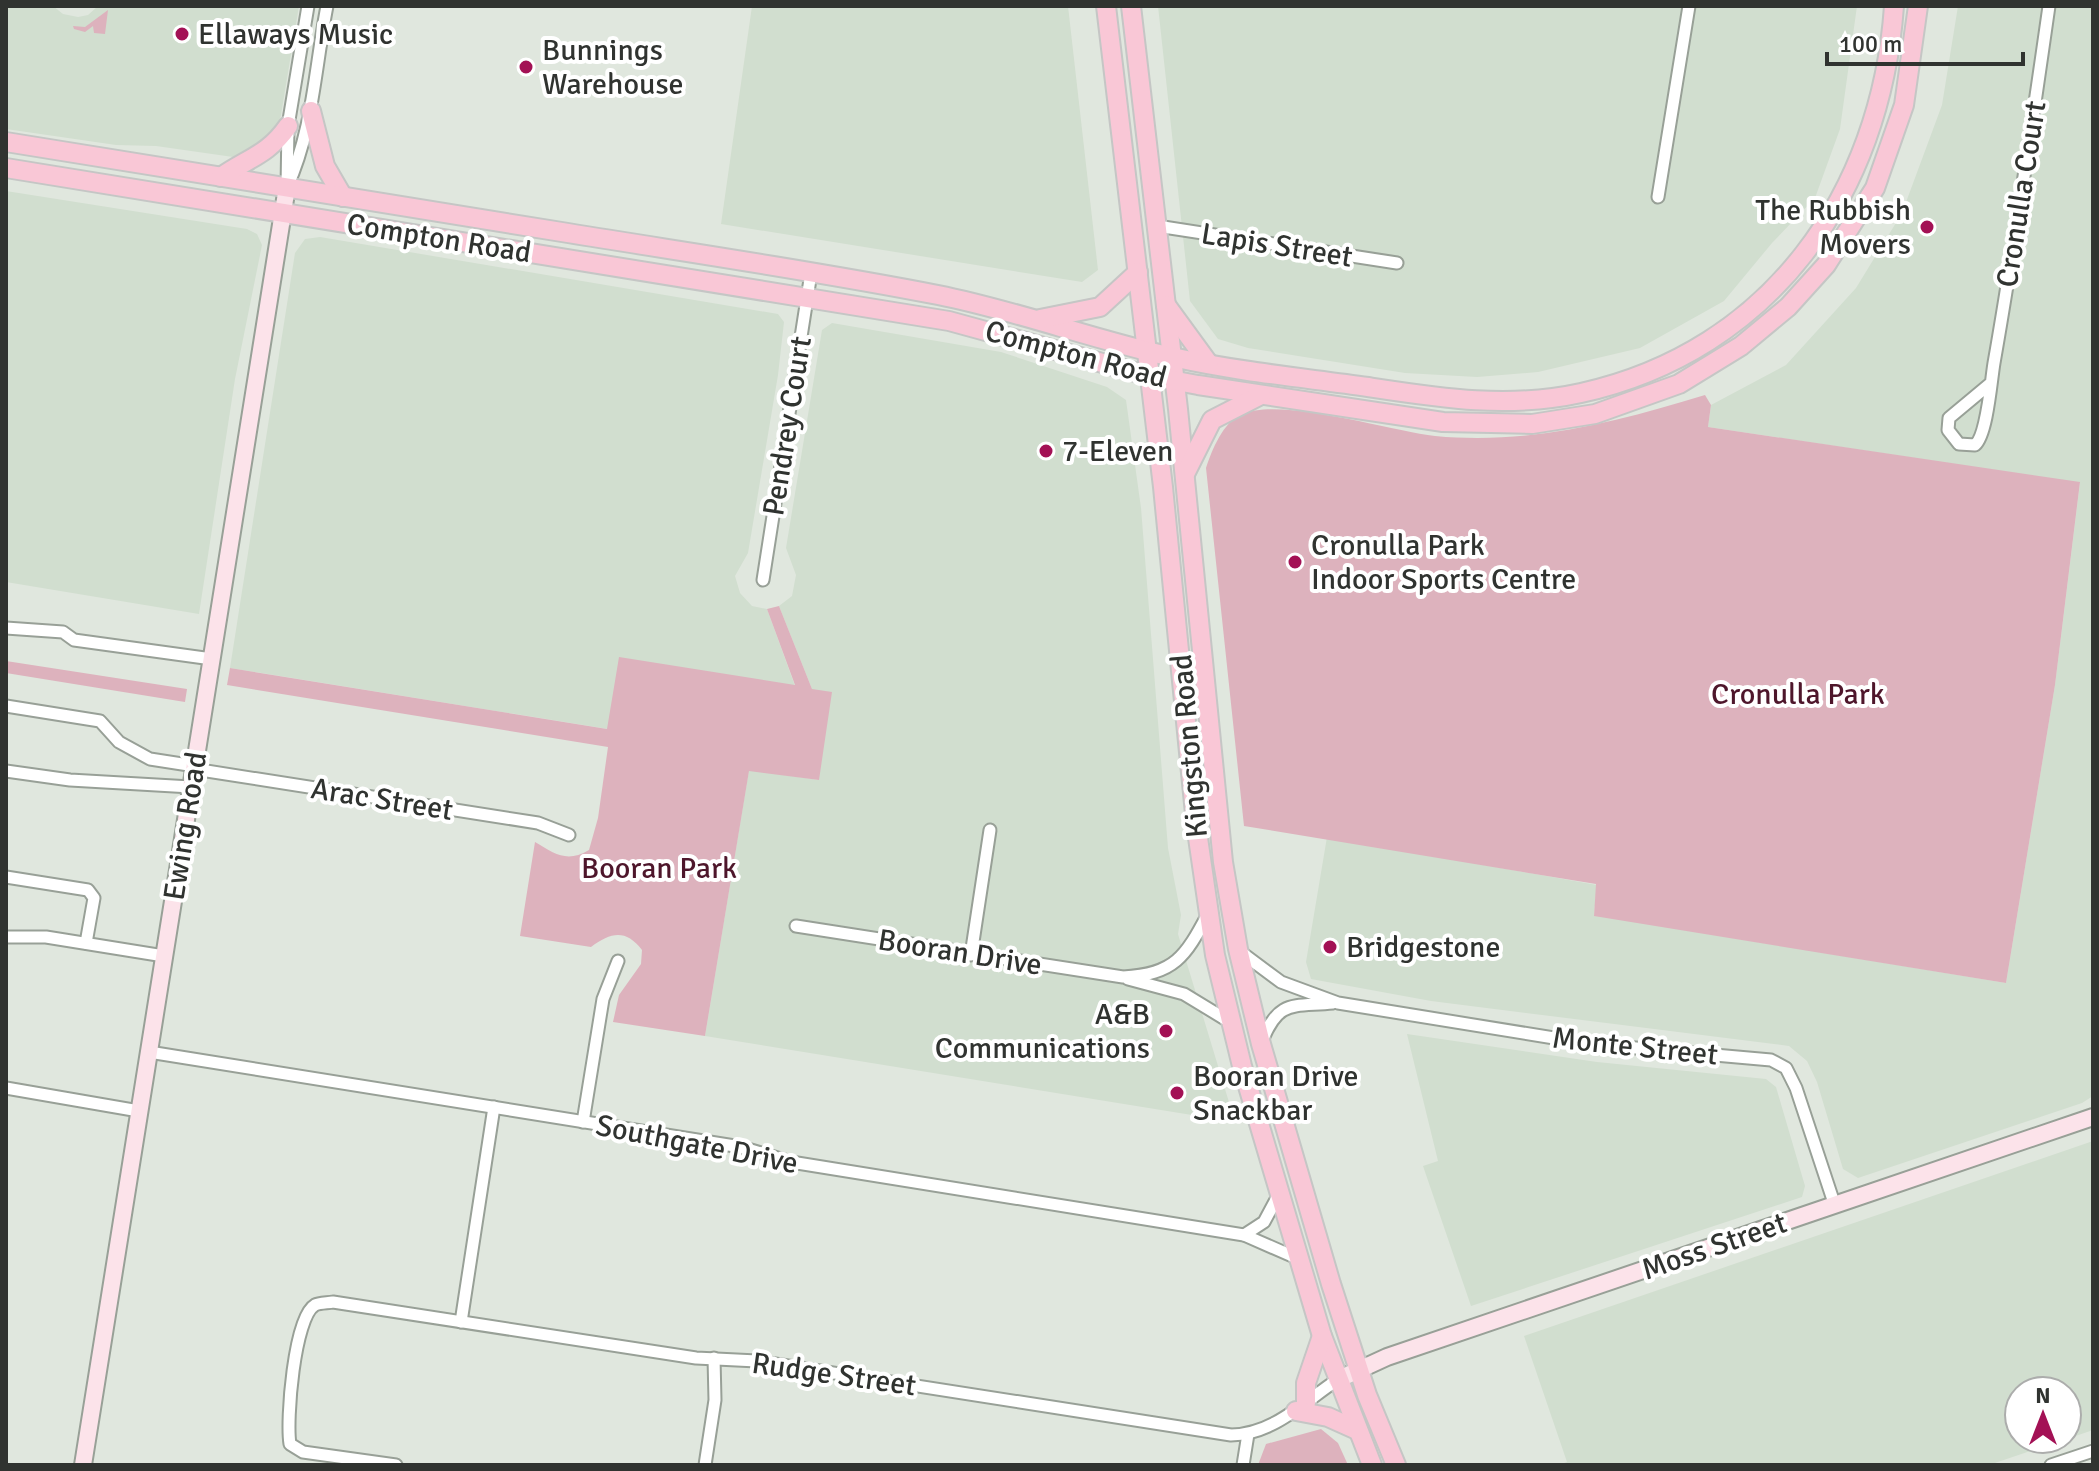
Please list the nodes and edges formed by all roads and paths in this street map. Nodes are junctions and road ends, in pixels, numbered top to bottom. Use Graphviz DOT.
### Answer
graph roads {
  1 [pos="308,6"];
  2 [pos="327,6"];
  3 [pos="1106,6"];
  4 [pos="1131,6"];
  5 [pos="1689,6"];
  6 [pos="1894,6"];
  7 [pos="1918,6"];
  8 [pos="2049,6"];
  9 [pos="311,111"];
  10 [pos="288,126"];
  11 [pos="6,142"];
  12 [pos="6,168"];
  13 [pos="221,177"];
  14 [pos="287,187"];
  15 [pos="343,197"];
  16 [pos="1658,197"];
  17 [pos="283,212"];
  18 [pos="1157,226"];
  19 [pos="1397,263"];
  20 [pos="1138,272"];
  21 [pos="811,273"];
  22 [pos="807,298"];
  23 [pos="1166,305"];
  24 [pos="1040,319"];
  25 [pos="1147,350"];
  26 [pos="1172,357"];
  27 [pos="1209,364"];
  28 [pos="1150,376"];
  29 [pos="1174,381"];
  30 [pos="1991,383"];
  31 [pos="1261,395"];
  32 [pos="1185,474"];
  33 [pos="763,580"];
  34 [pos="6,628"];
  35 [pos="212,659"];
  36 [pos="6,706"];
  37 [pos="194,768"];
  38 [pos="6,771"];
  39 [pos="191,787"];
  40 [pos="990,830"];
  41 [pos="569,835"];
  42 [pos="6,877"];
  43 [pos="1208,914"];
  44 [pos="796,926"];
  45 [pos="6,937"];
  46 [pos="86,943"];
  47 [pos="1238,949"];
  48 [pos="971,955"];
  49 [pos="164,956"];
  50 [pos="618,961"];
  51 [pos="1123,977"];
  52 [pos="1338,1003"];
  53 [pos="1230,1022"];
  54 [pos="1261,1044"];
  55 [pos="149,1052"];
  56 [pos="6,1088"];
  57 [pos="494,1107"];
  58 [pos="139,1111"];
  59 [pos="2093,1117"];
  60 [pos="583,1122"];
  61 [pos="1279,1193"];
  62 [pos="1835,1206"];
  63 [pos="1244,1235"];
  64 [pos="1299,1259"];
  65 [pos="461,1322"];
  66 [pos="1322,1336"];
  67 [pos="714,1358"];
  68 [pos="1358,1369"];
  69 [pos="1337,1380"];
  70 [pos="1301,1407"];
  71 [pos="1357,1430"];
  72 [pos="1248,1434"];
  73 [pos="2093,1451"];
  74 [pos="83,1465"];
  75 [pos="396,1465"];
  76 [pos="705,1465"];
  77 [pos="1243,1465"];
  78 [pos="1372,1465"];
  79 [pos="1396,1465"];
  80 [pos="2051,1465"];
  1 -- 10 [label="street, Ewing Road"];
  2 -- 9 [label="street, Ewing Road"];
  3 -- 20 [label="main road, Kingston Road"];
  4 -- 18 [label="main road, Kingston Road"];
  5 -- 16 [label="street"];
  6 -- 27 [label="main road, Compton Road"];
  7 -- 31 [label="main road, Compton Road"];
  8 -- 30 [label="street, Cronulla Court"];
  9 -- 14 [label="street, Ewing Road"];
  9 -- 15 [label="main road"];
  10 -- 13 [label="main road"];
  10 -- 14 [label="street, Ewing Road"];
  11 -- 13 [label="main road, Compton Road"];
  12 -- 17 [label="main road, Compton Road"];
  13 -- 14 [label="main road, Compton Road"];
  14 -- 15 [label="main road, Compton Road"];
  14 -- 17 [label="main road, Ewing Road"];
  15 -- 21 [label="main road, Compton Road"];
  17 -- 22 [label="main road, Compton Road"];
  17 -- 35 [label="main road, Ewing Road"];
  18 -- 19 [label="street, Lapis Street"];
  18 -- 23 [label="main road, Kingston Road"];
  20 -- 24 [label="main road"];
  20 -- 25 [label="main road, Kingston Road"];
  21 -- 22 [label="street, Pendrey Court"];
  21 -- 24 [label="main road, Compton Road"];
  22 -- 28 [label="main road, Compton Road"];
  22 -- 33 [label="street, Pendrey Court"];
  23 -- 26 [label="main road, Kingston Road"];
  23 -- 27 [label="main road"];
  24 -- 25 [label="main road, Compton Road"];
  25 -- 26 [label="main road, Compton Road"];
  25 -- 28 [label="main road, Kingston Road"];
  26 -- 27 [label="main road, Compton Road"];
  26 -- 29 [label="main road, Kingston Road"];
  28 -- 29 [label="main road, Compton Road"];
  28 -- 43 [label="main road, Kingston Road"];
  29 -- 31 [label="main road, Compton Road"];
  29 -- 32 [label="main road, Kingston Road"];
  30 -- 30 [label="street, Cronulla Court"];
  31 -- 32 [label="main road"];
  32 -- 47 [label="main road, Kingston Road"];
  34 -- 35 [label="street"];
  35 -- 37 [label="main road, Ewing Road"];
  36 -- 37 [label="street, Arac Street"];
  37 -- 39 [label="main road, Ewing Road"];
  37 -- 41 [label="street, Arac Street"];
  38 -- 39 [label="street"];
  39 -- 49 [label="main road, Ewing Road"];
  40 -- 48 [label="street"];
  42 -- 46 [label="street"];
  43 -- 51 [label="street, Booran Drive"];
  43 -- 53 [label="main road, Kingston Road"];
  44 -- 48 [label="street, Booran Drive"];
  45 -- 46 [label="street"];
  46 -- 49 [label="street"];
  47 -- 52 [label="street, Monte Street"];
  47 -- 54 [label="main road, Kingston Road"];
  48 -- 51 [label="street, Booran Drive"];
  49 -- 55 [label="main road, Ewing Road"];
  50 -- 60 [label="street"];
  51 -- 53 [label="street, Booran Drive"];
  52 -- 54 [label="street, Monte Street"];
  52 -- 62 [label="street, Monte Street"];
  53 -- 61 [label="main road, Kingston Road"];
  54 -- 68 [label="main road, Kingston Road"];
  55 -- 57 [label="street, Southgate Drive"];
  55 -- 58 [label="main road, Ewing Road"];
  56 -- 58 [label="street"];
  57 -- 60 [label="street, Southgate Drive"];
  57 -- 65 [label="street"];
  58 -- 74 [label="main road, Ewing Road"];
  59 -- 62 [label="main road, Moss Street"];
  60 -- 63 [label="street, Southgate Drive"];
  61 -- 63 [label="street"];
  61 -- 64 [label="main road, Kingston Road"];
  62 -- 68 [label="main road, Moss Street"];
  63 -- 64 [label="street, Southgate Drive"];
  64 -- 66 [label="main road, Kingston Road"];
  65 -- 67 [label="street, Rudge Street"];
  65 -- 75 [label="street, Rudge Street"];
  66 -- 69 [label="main road, Kingston Road"];
  66 -- 70 [label="main road"];
  67 -- 72 [label="street, Rudge Street"];
  67 -- 76 [label="street"];
  68 -- 69 [label="main road, Moss Street"];
  68 -- 79 [label="main road, Kingston Road"];
  69 -- 70 [label="street, Rudge Street"];
  69 -- 71 [label="main road, Kingston Road"];
  70 -- 71 [label="main road"];
  70 -- 72 [label="street, Rudge Street"];
  71 -- 78 [label="main road, Kingston Road"];
  72 -- 77 [label="street"];
  73 -- 80 [label="street"];
}
